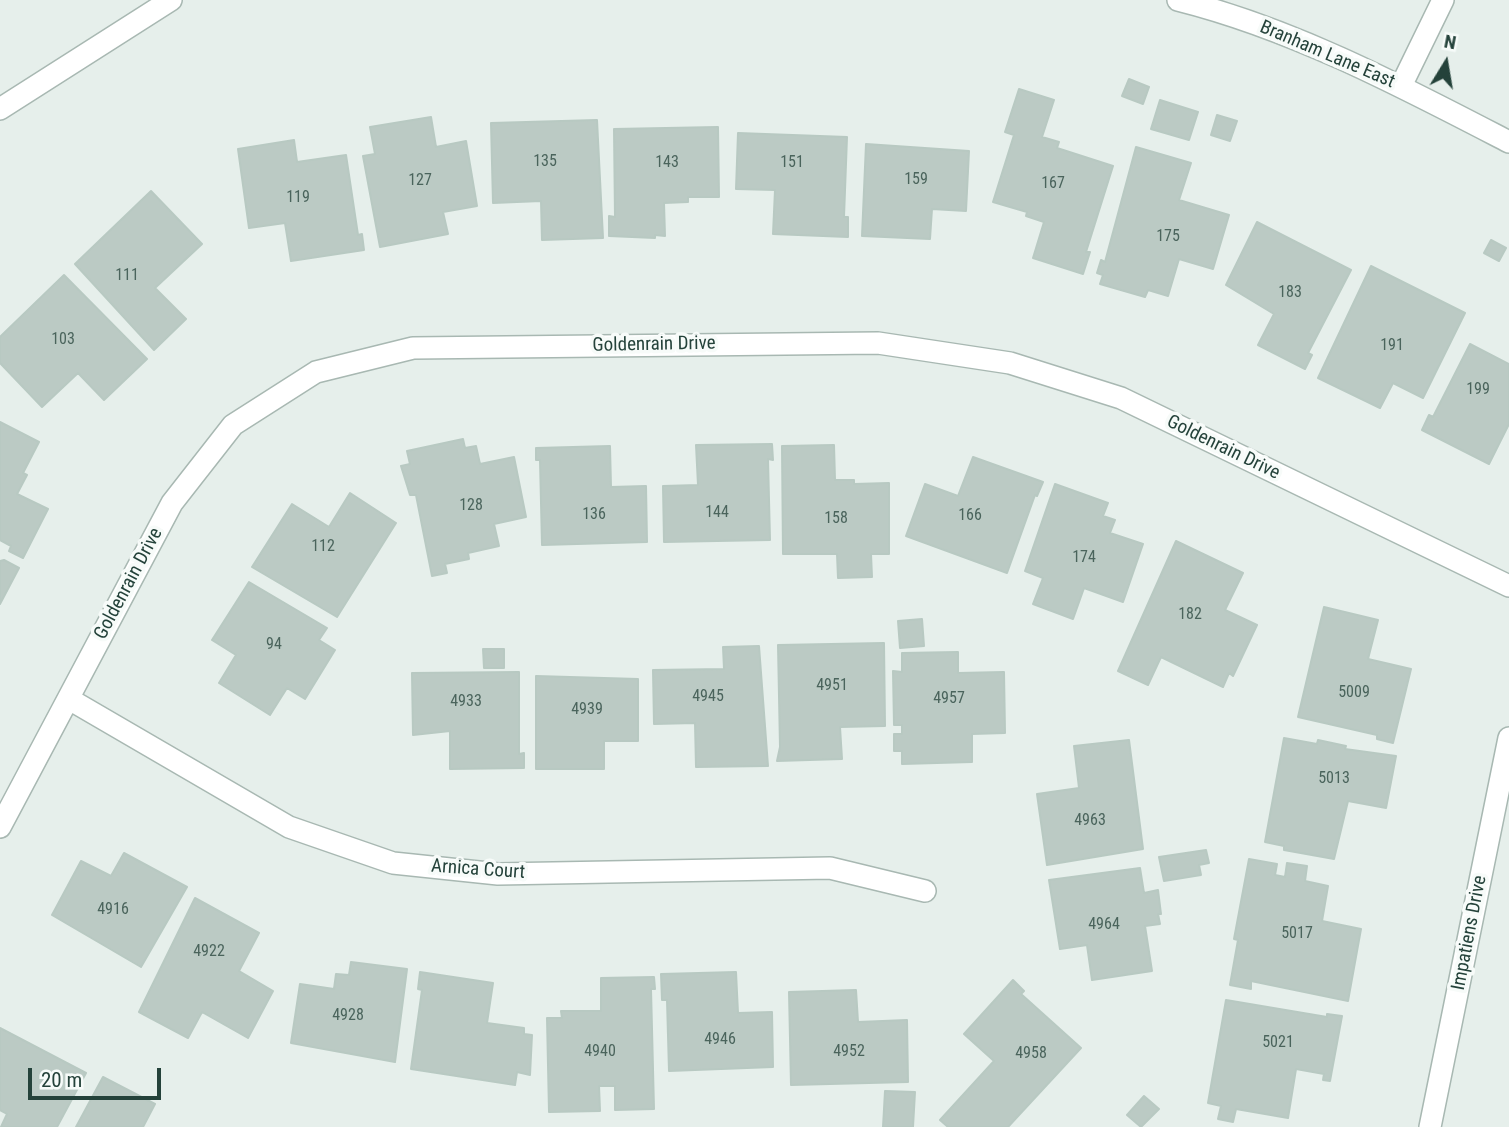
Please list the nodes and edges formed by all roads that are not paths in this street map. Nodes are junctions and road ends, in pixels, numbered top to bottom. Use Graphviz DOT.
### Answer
graph roads {
  1 [pos="171,0"];
  2 [pos="1178,0"];
  3 [pos="1443,0"];
  4 [pos="1401,86"];
  5 [pos="0,108"];
  6 [pos="1509,142"];
  7 [pos="1509,586"];
  8 [pos="69,699"];
  9 [pos="1509,738"];
  10 [pos="0,827"];
  11 [pos="925,891"];
  12 [pos="1430,1127"];
  1 -- 5 [label="street"];
  2 -- 4 [label="street, Branham Lane East"];
  3 -- 4 [label="street"];
  4 -- 6 [label="street, Branham Lane East"];
  7 -- 8 [label="street, Goldenrain Drive"];
  8 -- 10 [label="street, Goldenrain Drive"];
  8 -- 11 [label="street, Arnica Court"];
  9 -- 12 [label="street, Impatiens Drive"];
}
